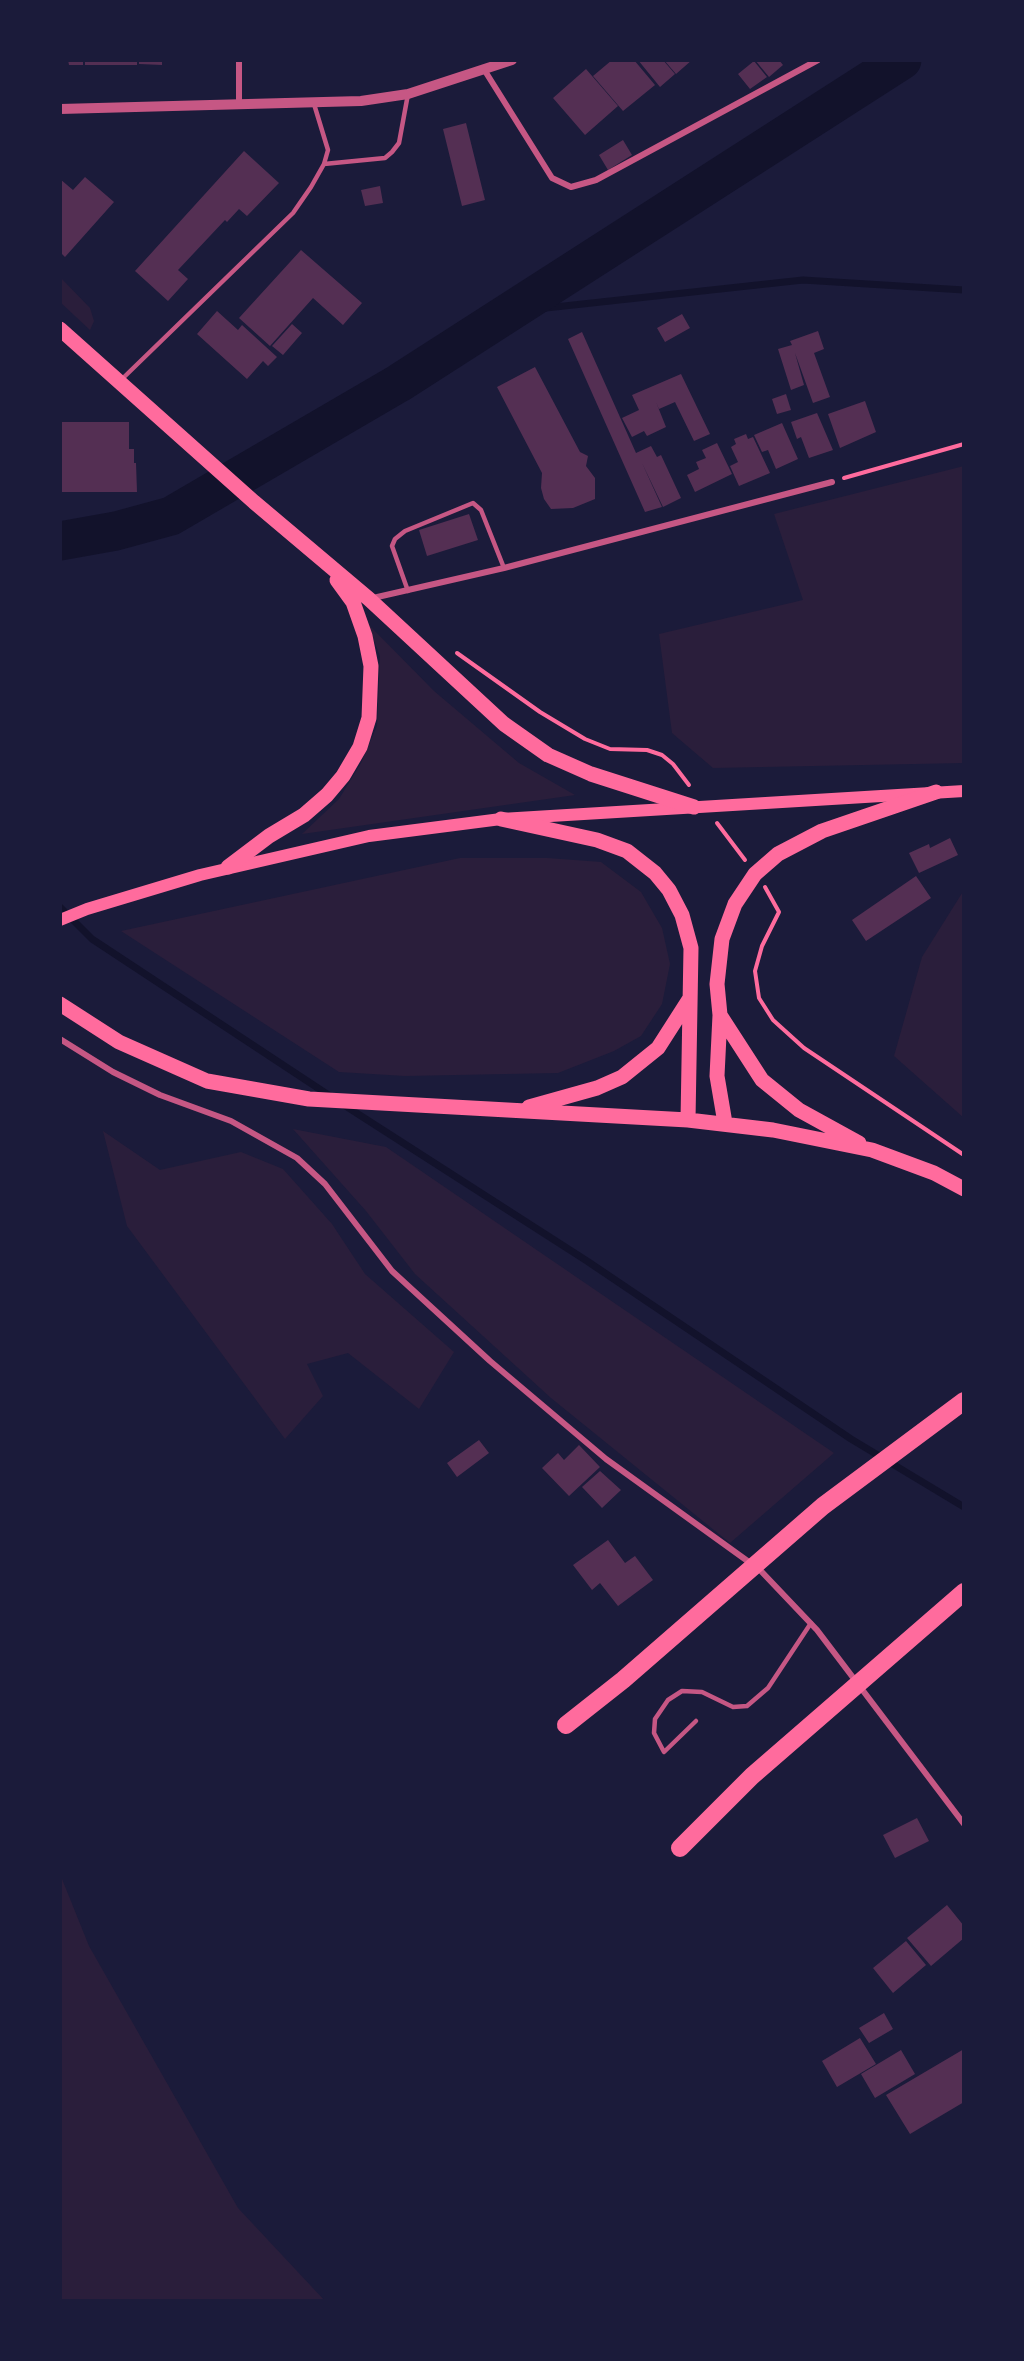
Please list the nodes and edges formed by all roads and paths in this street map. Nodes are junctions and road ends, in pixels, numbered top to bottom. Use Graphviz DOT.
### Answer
graph roads {
  1 [pos="239,60"];
  2 [pos="512,60"];
  3 [pos="818,60"];
  4 [pos="485,71"];
  5 [pos="408,94"];
  6 [pos="314,103"];
  7 [pos="238,105"];
  8 [pos="60,109"];
  9 [pos="324,164"];
  10 [pos="63,334"];
  11 [pos="119,382"];
  12 [pos="964,444"];
  13 [pos="832,482"];
  14 [pos="324,561"];
  15 [pos="504,568"];
  16 [pos="408,591"];
  17 [pos="369,599"];
  18 [pos="456,653"];
  19 [pos="964,791"];
  20 [pos="936,792"];
  21 [pos="695,800"];
  22 [pos="501,819"];
  23 [pos="716,821"];
  24 [pos="228,867"];
  25 [pos="751,869"];
  26 [pos="758,878"];
  27 [pos="60,920"];
  28 [pos="692,995"];
  29 [pos="60,1005"];
  30 [pos="720,1015"];
  31 [pos="60,1039"];
  32 [pos="516,1111"];
  33 [pos="688,1120"];
  34 [pos="725,1123"];
  35 [pos="872,1150"];
  36 [pos="964,1155"];
  37 [pos="964,1189"];
  38 [pos="964,1401"];
  39 [pos="964,1592"];
  40 [pos="811,1623"];
  41 [pos="696,1721"];
  42 [pos="566,1725"];
  43 [pos="964,1824"];
  44 [pos="680,1848"];
  1 -- 7 [label="street"];
  2 -- 4 [label="street"];
  3 -- 4 [label="street"];
  4 -- 5 [label="street"];
  5 -- 6 [label="street"];
  5 -- 9 [label="lane"];
  6 -- 7 [label="street"];
  6 -- 9 [label="lane"];
  7 -- 8 [label="street"];
  9 -- 11 [label="lane"];
  10 -- 11 [label="main road"];
  11 -- 14 [label="main road"];
  12 -- 13 [label="path"];
  13 -- 15 [label="street"];
  14 -- 17 [label="main road"];
  14 -- 24 [label="main road"];
  15 -- 16 [label="street"];
  15 -- 16 [label="lane"];
  16 -- 17 [label="street"];
  17 -- 21 [label="main road"];
  18 -- 21 [label="path"];
  19 -- 20 [label="main road"];
  20 -- 21 [label="main road"];
  20 -- 30 [label="main road"];
  21 -- 22 [label="main road"];
  22 -- 24 [label="main road"];
  22 -- 28 [label="main road"];
  23 -- 25 [label="path"];
  24 -- 27 [label="main road"];
  26 -- 36 [label="path"];
  28 -- 32 [label="main road"];
  28 -- 33 [label="main road"];
  29 -- 32 [label="main road"];
  30 -- 34 [label="main road"];
  30 -- 35 [label="main road"];
  31 -- 40 [label="street"];
  32 -- 33 [label="main road"];
  33 -- 34 [label="main road"];
  34 -- 35 [label="main road"];
  35 -- 37 [label="main road"];
  38 -- 42 [label="highway"];
  39 -- 44 [label="highway"];
  40 -- 41 [label="lane"];
  40 -- 43 [label="street"];
}
